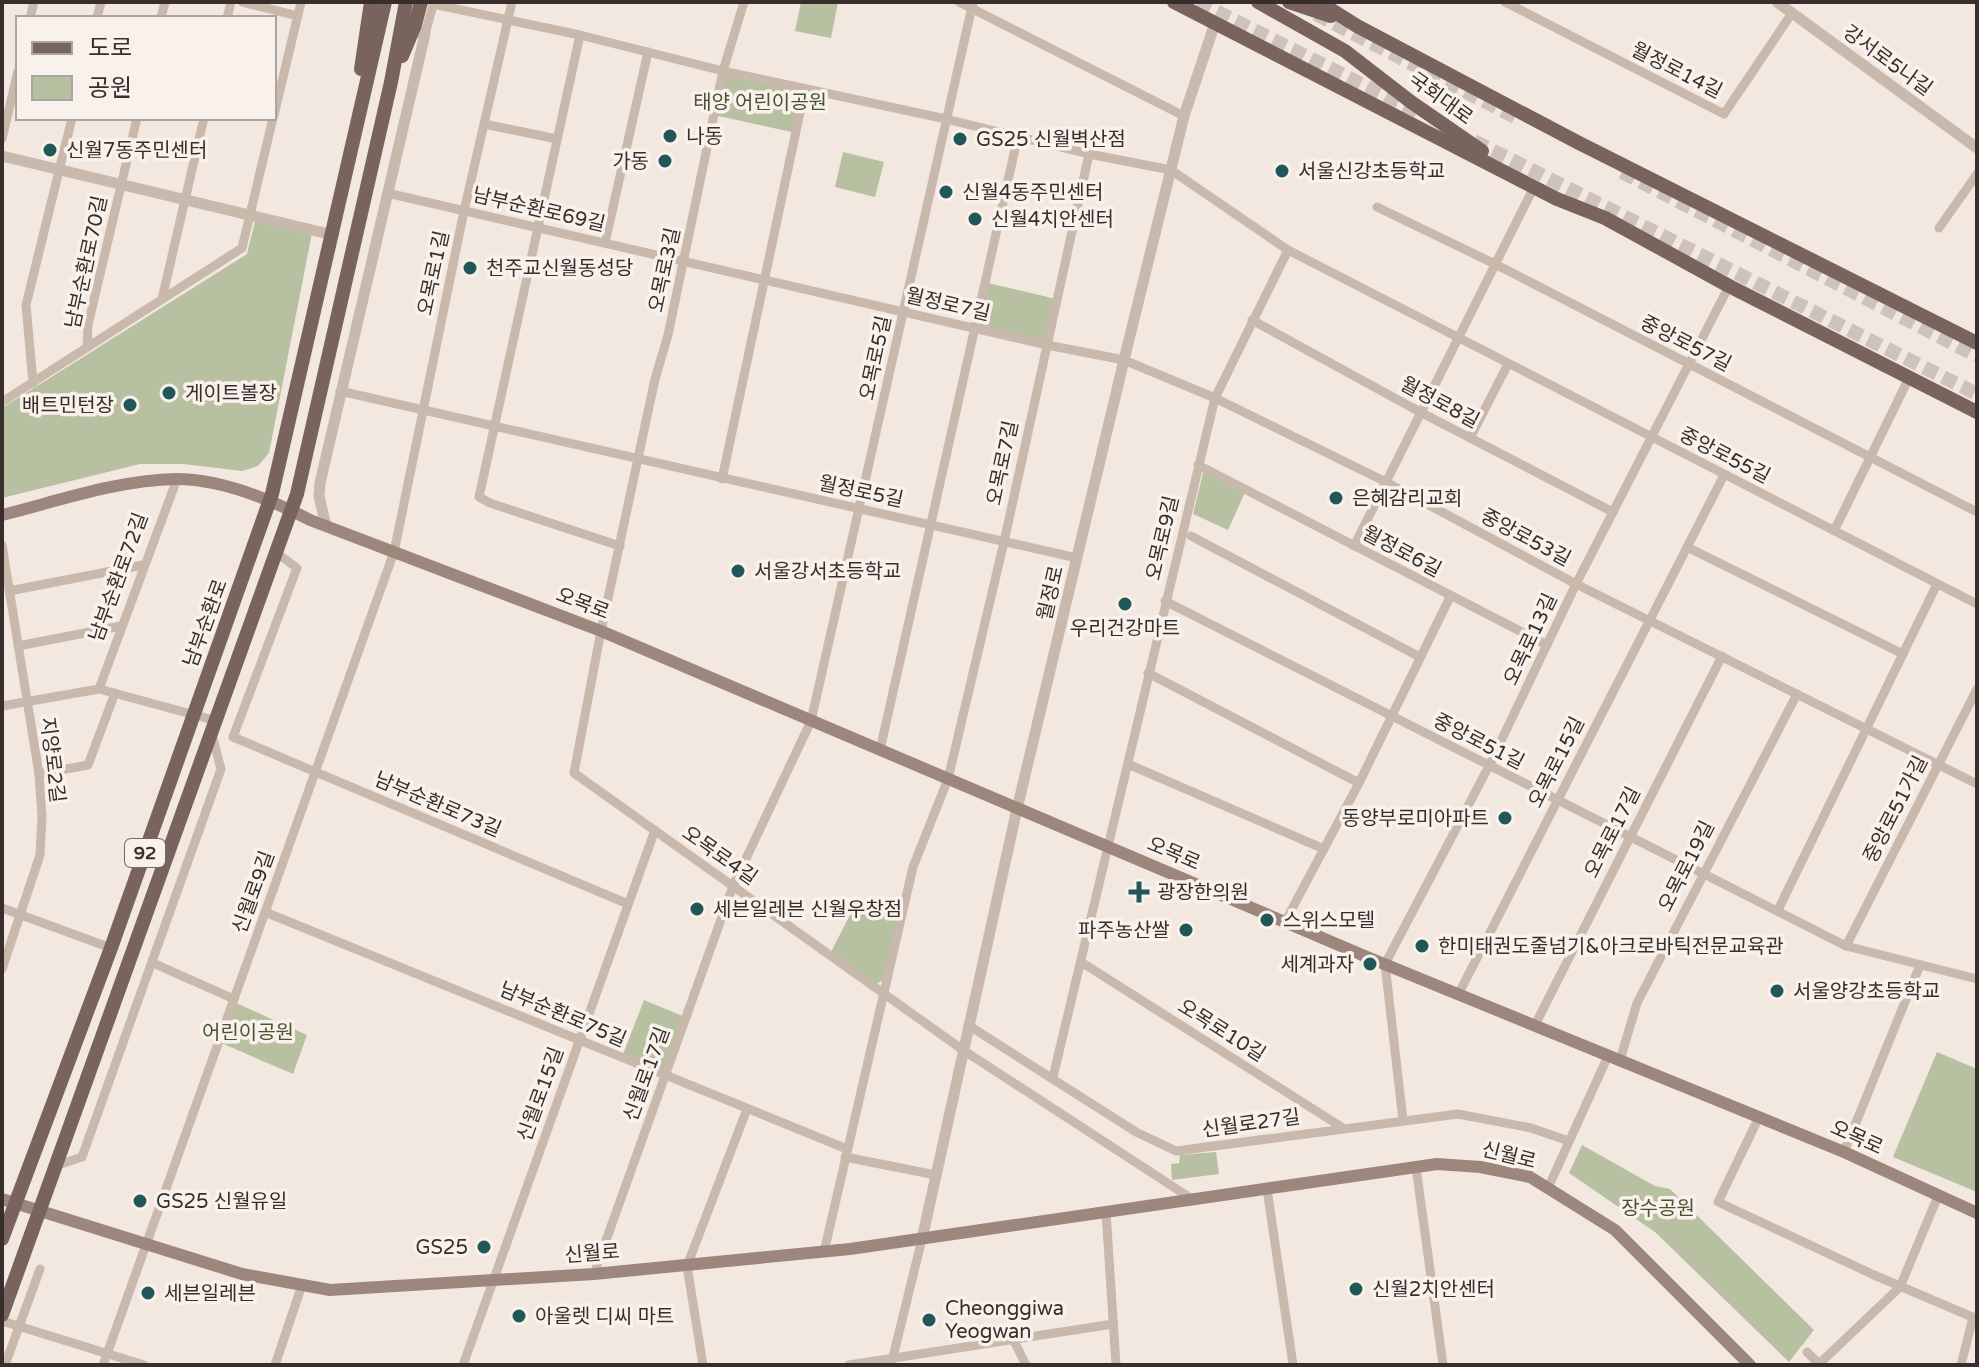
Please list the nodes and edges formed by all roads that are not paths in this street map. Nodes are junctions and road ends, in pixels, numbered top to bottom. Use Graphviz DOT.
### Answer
graph roads {
  1 [pos="242,2"];
  2 [pos="301,2"];
  3 [pos="371,2"];
  4 [pos="385,2"];
  5 [pos="406,2"];
  6 [pos="512,2"];
  7 [pos="744,2"];
  8 [pos="959,2"];
  9 [pos="1174,2"];
  10 [pos="1258,2"];
  11 [pos="1289,2"];
  12 [pos="1319,2"];
  13 [pos="1505,2"];
  14 [pos="1777,2"];
  15 [pos="429,3"];
  16 [pos="972,5"];
  17 [pos="1792,13"];
  18 [pos="298,16"];
  19 [pos="508,20"];
  20 [pos="1215,23"];
  21 [pos="1357,26"];
  22 [pos="419,32"];
  23 [pos="580,35"];
  24 [pos="648,52"];
  25 [pos="723,71"];
  26 [pos="16,80"];
  27 [pos="391,82"];
  28 [pos="805,89"];
  29 [pos="276,108"];
  30 [pos="1184,116"];
  31 [pos="946,119"];
  32 [pos="71,120"];
  33 [pos="137,120"];
  34 [pos="204,120"];
  35 [pos="273,120"];
  36 [pos="484,124"];
  37 [pos="1018,136"];
  38 [pos="2,139"];
  39 [pos="557,139"];
  40 [pos="1977,148"];
  41 [pos="1089,154"];
  42 [pos="2,156"];
  43 [pos="59,169"];
  44 [pos="1171,170"];
  45 [pos="1977,174"];
  46 [pos="346,179"];
  47 [pos="121,184"];
  48 [pos="1534,187"];
  49 [pos="387,193"];
  50 [pos="185,199"];
  51 [pos="1377,207"];
  52 [pos="464,211"];
  53 [pos="250,215"];
  54 [pos="1605,218"];
  55 [pos="537,227"];
  56 [pos="1939,228"];
  57 [pos="333,235"];
  58 [pos="605,243"];
  59 [pos="1288,250"];
  60 [pos="684,261"];
  61 [pos="1495,264"];
  62 [pos="764,279"];
  63 [pos="1729,286"];
  64 [pos="162,299"];
  65 [pos="904,312"];
  66 [pos="1252,320"];
  67 [pos="976,329"];
  68 [pos="1457,338"];
  69 [pos="1977,343"];
  70 [pos="1047,345"];
  71 [pos="87,347"];
  72 [pos="1124,360"];
  73 [pos="1508,364"];
  74 [pos="1689,365"];
  75 [pos="1909,378"];
  76 [pos="33,383"];
  77 [pos="340,391"];
  78 [pos="1215,398"];
  79 [pos="2,402"];
  80 [pos="423,411"];
  81 [pos="1420,412"];
  82 [pos="1977,412"];
  83 [pos="493,427"];
  84 [pos="1470,438"];
  85 [pos="1652,438"];
  86 [pos="1870,457"];
  87 [pos="638,460"];
  88 [pos="1198,465"];
  89 [pos="1724,475"];
  90 [pos="177,479"];
  91 [pos="722,479"];
  92 [pos="1386,482"];
  93 [pos="269,500"];
  94 [pos="861,509"];
  95 [pos="291,510"];
  96 [pos="1613,512"];
  97 [pos="1977,512"];
  98 [pos="2,515"];
  99 [pos="932,525"];
  100 [pos="326,526"];
  101 [pos="1834,531"];
  102 [pos="1191,536"];
  103 [pos="1004,542"];
  104 [pos="2,545"];
  105 [pos="620,546"];
  106 [pos="1354,546"];
  107 [pos="1687,547"];
  108 [pos="394,552"];
  109 [pos="278,554"];
  110 [pos="1077,558"];
  111 [pos="143,565"];
  112 [pos="1576,584"];
  113 [pos="1937,584"];
  114 [pos="9,591"];
  115 [pos="1450,597"];
  116 [pos="1165,601"];
  117 [pos="1977,604"];
  118 [pos="1650,619"];
  119 [pos="121,626"];
  120 [pos="601,631"];
  121 [pos="1547,645"];
  122 [pos="18,646"];
  123 [pos="1903,654"];
  124 [pos="1722,656"];
  125 [pos="1420,657"];
  126 [pos="1148,673"];
  127 [pos="99,689"];
  128 [pos="1977,689"];
  129 [pos="115,693"];
  130 [pos="1797,694"];
  131 [pos="27,702"];
  132 [pos="2,706"];
  133 [pos="193,715"];
  134 [pos="1391,716"];
  135 [pos="811,721"];
  136 [pos="214,728"];
  137 [pos="1865,728"];
  138 [pos="880,750"];
  139 [pos="1128,764"];
  140 [pos="1939,764"];
  141 [pos="1489,766"];
  142 [pos="315,772"];
  143 [pos="39,774"];
  144 [pos="948,779"];
  145 [pos="1359,783"];
  146 [pos="1977,784"];
  147 [pos="1556,801"];
  148 [pos="1017,809"];
  149 [pos="655,830"];
  150 [pos="1629,837"];
  151 [pos="1109,848"];
  152 [pos="1324,849"];
  153 [pos="1702,873"];
  154 [pos="733,886"];
  155 [pos="628,904"];
  156 [pos="2,908"];
  157 [pos="1778,910"];
  158 [pos="265,912"];
  159 [pos="21,916"];
  160 [pos="1285,922"];
  161 [pos="1846,946"];
  162 [pos="111,948"];
  163 [pos="1081,962"];
  164 [pos="153,963"];
  165 [pos="1385,964"];
  166 [pos="1920,965"];
  167 [pos="2,969"];
  168 [pos="1977,979"];
  169 [pos="883,993"];
  170 [pos="1458,995"];
  171 [pos="234,999"];
  172 [pos="968,1025"];
  173 [pos="1535,1025"];
  174 [pos="579,1040"];
  175 [pos="963,1050"];
  176 [pos="1614,1058"];
  177 [pos="665,1076"];
  178 [pos="1053,1077"];
  179 [pos="747,1109"];
  180 [pos="1759,1117"];
  181 [pos="1403,1120"];
  182 [pos="1343,1128"];
  183 [pos="1569,1141"];
  184 [pos="1844,1152"];
  185 [pos="846,1153"];
  186 [pos="55,1166"];
  187 [pos="1416,1167"];
  188 [pos="936,1175"];
  189 [pos="1548,1188"];
  190 [pos="1267,1189"];
  191 [pos="1938,1196"];
  192 [pos="1193,1200"];
  193 [pos="9,1201"];
  194 [pos="39,1211"];
  195 [pos="1106,1212"];
  196 [pos="1977,1213"];
  197 [pos="2,1239"];
  198 [pos="922,1239"];
  199 [pos="146,1244"];
  200 [pos="824,1252"];
  201 [pos="687,1266"];
  202 [pos="40,1269"];
  203 [pos="594,1274"];
  204 [pos="492,1280"];
  205 [pos="302,1285"];
  206 [pos="1900,1287"];
  207 [pos="2,1318"];
  208 [pos="1975,1318"];
  209 [pos="1113,1324"];
  210 [pos="20,1326"];
  211 [pos="1013,1339"];
  212 [pos="1807,1352"];
  213 [pos="107,1354"];
  214 [pos="892,1362"];
  215 [pos="5,1365"];
  216 [pos="103,1365"];
  217 [pos="144,1365"];
  218 [pos="275,1365"];
  219 [pos="463,1365"];
  220 [pos="703,1365"];
  221 [pos="849,1365"];
  222 [pos="1026,1365"];
  223 [pos="1116,1365"];
  224 [pos="1293,1365"];
  225 [pos="1443,1365"];
  226 [pos="1750,1365"];
  227 [pos="1819,1365"];
  228 [pos="1961,1365"];
  1 -- 18 [label="street"];
  2 -- 18 [label="street"];
  3 -- 46 [label="main road"];
  4 -- 46 [label="main road, 남부순환로 / 92"];
  5 -- 27 [label="main road, 92"];
  6 -- 19 [label="street, 오목로1길"];
  7 -- 25 [label="street, 오목로3길"];
  8 -- 16 [label="street"];
  9 -- 20 [label="main road"];
  10 -- 54 [label="main road, 국회대로"];
  11 -- 21 [label="main road"];
  12 -- 21 [label="main road"];
  13 -- 17 [label="street, 월정로14길"];
  14 -- 17 [label="street, 강서로5나길"];
  15 -- 19 [label="street"];
  15 -- 22 [label="main road"];
  16 -- 30 [label="street"];
  16 -- 31 [label="street, 오목로5길"];
  17 -- 40 [label="street, 강서로5나길"];
  18 -- 29 [label="street"];
  19 -- 23 [label="street"];
  19 -- 36 [label="street, 오목로1길"];
  20 -- 30 [label="street, 월정로"];
  20 -- 48 [label="main road"];
  21 -- 69 [label="main road"];
  22 -- 27 [label="main road"];
  22 -- 49 [label="street"];
  23 -- 24 [label="street"];
  23 -- 39 [label="street"];
  24 -- 25 [label="street"];
  24 -- 58 [label="street"];
  25 -- 28 [label="street"];
  25 -- 60 [label="street, 오목로3길"];
  26 -- 38 [label="street"];
  27 -- 95 [label="main road, 92"];
  28 -- 31 [label="street"];
  28 -- 62 [label="street"];
  30 -- 44 [label="street, 월정로"];
  31 -- 37 [label="street"];
  31 -- 65 [label="street, 오목로5길"];
  32 -- 43 [label="street"];
  33 -- 47 [label="street, 남부순환로70길"];
  34 -- 50 [label="street"];
  35 -- 53 [label="street"];
  36 -- 39 [label="street"];
  36 -- 52 [label="street, 오목로1길"];
  37 -- 41 [label="street"];
  37 -- 67 [label="street"];
  39 -- 55 [label="street"];
  41 -- 44 [label="street"];
  41 -- 70 [label="street, 오목로7길"];
  42 -- 43 [label="street, 남부순환로70길"];
  43 -- 47 [label="street, 남부순환로70길"];
  43 -- 76 [label="street"];
  44 -- 59 [label="street, 중앙로55길"];
  44 -- 72 [label="street, 월정로"];
  45 -- 56 [label="street"];
  46 -- 57 [label="main road, 남부순환로 / 92"];
  47 -- 50 [label="street, 남부순환로70길"];
  47 -- 71 [label="street, 남부순환로70길"];
  48 -- 54 [label="main road"];
  48 -- 61 [label="street"];
  49 -- 52 [label="street, 남부순환로69길"];
  49 -- 77 [label="street"];
  50 -- 53 [label="street, 남부순환로70길"];
  50 -- 64 [label="street"];
  51 -- 61 [label="street, 중앙로57길"];
  52 -- 55 [label="street, 남부순환로69길"];
  52 -- 80 [label="street, 오목로1길"];
  53 -- 57 [label="street, 남부순환로70길"];
  53 -- 64 [label="street, 남부순환로70길"];
  54 -- 63 [label="main road"];
  55 -- 58 [label="street, 남부순환로69길"];
  55 -- 83 [label="street"];
  57 -- 93 [label="main road, 남부순환로 / 92"];
  58 -- 60 [label="street, 남부순환로69길"];
  59 -- 66 [label="street, 오목로9길"];
  59 -- 68 [label="street, 중앙로55길"];
  60 -- 62 [label="street, 월정로7길"];
  60 -- 87 [label="street, 오목로3길"];
  61 -- 68 [label="street"];
  61 -- 74 [label="street, 중앙로57길"];
  62 -- 65 [label="street, 월정로7길"];
  62 -- 91 [label="street"];
  63 -- 74 [label="street, 오목로13길"];
  63 -- 75 [label="main road"];
  64 -- 71 [label="street, 남부순환로70길"];
  65 -- 67 [label="street, 월정로7길"];
  65 -- 94 [label="street, 오목로5길"];
  66 -- 78 [label="street, 오목로9길"];
  66 -- 81 [label="street, 월정로8길"];
  67 -- 70 [label="street, 월정로7길"];
  67 -- 99 [label="street"];
  68 -- 73 [label="street, 중앙로55길"];
  68 -- 81 [label="street"];
  70 -- 72 [label="street, 월정로7길"];
  70 -- 103 [label="street, 오목로7길"];
  71 -- 76 [label="street, 남부순환로70길"];
  72 -- 78 [label="street, 중앙로53길"];
  72 -- 110 [label="street, 월정로"];
  73 -- 84 [label="street"];
  73 -- 85 [label="street, 중앙로55길"];
  74 -- 85 [label="street, 오목로13길"];
  74 -- 86 [label="street, 중앙로57길"];
  75 -- 82 [label="main road"];
  75 -- 86 [label="street"];
  76 -- 79 [label="street, 남부순환로70길"];
  77 -- 80 [label="street, 월정로5길"];
  77 -- 100 [label="street"];
  78 -- 88 [label="street, 오목로9길"];
  78 -- 92 [label="street, 중앙로53길"];
  80 -- 83 [label="street, 월정로5길"];
  80 -- 108 [label="street, 오목로1길"];
  81 -- 84 [label="street, 월정로8길"];
  81 -- 92 [label="street"];
  83 -- 87 [label="street, 월정로5길"];
  83 -- 105 [label="street"];
  84 -- 96 [label="street, 월정로8길"];
  85 -- 89 [label="street, 중앙로55길"];
  85 -- 96 [label="street, 오목로13길"];
  86 -- 97 [label="street, 중앙로57길"];
  86 -- 101 [label="street"];
  87 -- 91 [label="street, 월정로5길"];
  87 -- 105 [label="street, 오목로3길"];
  88 -- 106 [label="street, 월정로6길"];
  88 -- 116 [label="street, 오목로9길"];
  89 -- 101 [label="street, 중앙로55길"];
  89 -- 107 [label="street, 오목로15길"];
  90 -- 93 [label="main road, 남부순환로72길"];
  90 -- 98 [label="main road, 남부순환로72길"];
  90 -- 111 [label="street, 남부순환로72길"];
  91 -- 94 [label="street, 월정로5길"];
  92 -- 106 [label="street"];
  92 -- 112 [label="street, 중앙로53길"];
  93 -- 95 [label="main road, 오목로"];
  93 -- 133 [label="main road, 남부순환로 / 92"];
  94 -- 99 [label="street, 월정로5길"];
  94 -- 135 [label="street, 오목로5길"];
  95 -- 100 [label="main road, 오목로"];
  95 -- 109 [label="main road, 92"];
  96 -- 112 [label="street, 오목로13길"];
  99 -- 103 [label="street, 월정로5길"];
  99 -- 138 [label="street"];
  100 -- 108 [label="main road, 오목로"];
  101 -- 113 [label="street, 중앙로55길"];
  102 -- 125 [label="street"];
  103 -- 110 [label="street, 월정로5길"];
  103 -- 144 [label="street, 오목로7길"];
  104 -- 114 [label="street, 지양로2길"];
  105 -- 120 [label="street, 오목로3길"];
  106 -- 115 [label="street, 월정로6길"];
  107 -- 118 [label="street, 오목로15길"];
  107 -- 123 [label="street"];
  108 -- 120 [label="main road, 오목로"];
  108 -- 142 [label="street, 신월로9길"];
  109 -- 136 [label="main road, 92"];
  109 -- 142 [label="street, 남부순환로73길"];
  110 -- 148 [label="street, 월정로"];
  111 -- 114 [label="street"];
  111 -- 119 [label="street, 남부순환로72길"];
  112 -- 118 [label="street, 중앙로53길"];
  112 -- 121 [label="street, 오목로13길"];
  113 -- 117 [label="street, 중앙로55길"];
  113 -- 123 [label="street"];
  114 -- 122 [label="street, 지양로2길"];
  115 -- 121 [label="street, 월정로6길"];
  115 -- 125 [label="street"];
  116 -- 126 [label="street, 오목로9길"];
  116 -- 134 [label="street, 중앙로51길"];
  118 -- 124 [label="street, 중앙로53길"];
  118 -- 147 [label="street, 오목로15길"];
  119 -- 122 [label="street"];
  119 -- 127 [label="street, 남부순환로72길"];
  120 -- 135 [label="main road, 오목로"];
  120 -- 149 [label="street, 오목로4길"];
  121 -- 141 [label="street, 오목로13길"];
  122 -- 131 [label="street, 지양로2길"];
  123 -- 137 [label="street"];
  124 -- 130 [label="street, 중앙로53길"];
  124 -- 150 [label="street, 오목로17길"];
  125 -- 134 [label="street"];
  126 -- 139 [label="street, 오목로9길"];
  126 -- 145 [label="street"];
  127 -- 129 [label="street"];
  127 -- 131 [label="street"];
  128 -- 140 [label="street, 중앙로51가길"];
  129 -- 133 [label="street"];
  129 -- 143 [label="street"];
  130 -- 137 [label="street, 중앙로53길"];
  130 -- 153 [label="street, 오목로19길"];
  131 -- 132 [label="street"];
  131 -- 143 [label="street, 지양로2길"];
  133 -- 136 [label="street"];
  133 -- 162 [label="main road, 남부순환로 / 92"];
  134 -- 141 [label="street, 중앙로51길"];
  134 -- 145 [label="street"];
  135 -- 138 [label="main road, 오목로"];
  135 -- 154 [label="street, 신월로17길"];
  136 -- 164 [label="street"];
  136 -- 186 [label="main road, 92"];
  137 -- 140 [label="street, 중앙로53길"];
  137 -- 157 [label="street"];
  138 -- 144 [label="main road, 오목로"];
  139 -- 151 [label="street, 오목로9길"];
  139 -- 152 [label="street"];
  140 -- 146 [label="street, 중앙로53길"];
  140 -- 161 [label="street, 중앙로51가길"];
  141 -- 147 [label="street, 중앙로51길"];
  141 -- 165 [label="street, 오목로13길"];
  142 -- 155 [label="street, 남부순환로73길"];
  142 -- 158 [label="street, 신월로9길"];
  143 -- 159 [label="street, 지양로2길"];
  144 -- 148 [label="main road, 오목로"];
  144 -- 169 [label="street"];
  145 -- 152 [label="street"];
  147 -- 150 [label="street, 중앙로51길"];
  147 -- 170 [label="street, 오목로15길"];
  148 -- 151 [label="main road, 오목로"];
  148 -- 172 [label="street, 월정로"];
  149 -- 154 [label="street, 오목로4길"];
  149 -- 155 [label="street, 신월로15길"];
  150 -- 153 [label="street, 중앙로51길"];
  150 -- 173 [label="street, 오목로17길"];
  151 -- 160 [label="main road, 오목로"];
  151 -- 163 [label="street"];
  152 -- 160 [label="street"];
  153 -- 157 [label="street, 중앙로51길"];
  153 -- 176 [label="street, 오목로19길"];
  154 -- 169 [label="street, 오목로4길"];
  154 -- 177 [label="street, 신월로17길"];
  155 -- 174 [label="street, 신월로15길"];
  156 -- 159 [label="street"];
  157 -- 161 [label="street, 중앙로51길"];
  158 -- 171 [label="street, 신월로9길"];
  158 -- 174 [label="street, 남부순환로75길"];
  159 -- 162 [label="street"];
  159 -- 167 [label="street, 지양로2길"];
  160 -- 165 [label="main road, 오목로"];
  161 -- 166 [label="street, 중앙로51길"];
  162 -- 193 [label="main road, 남부순환로 / 92"];
  163 -- 178 [label="street"];
  163 -- 182 [label="street, 오목로10길"];
  164 -- 171 [label="street"];
  164 -- 186 [label="street"];
  165 -- 170 [label="main road, 오목로"];
  165 -- 181 [label="street"];
  166 -- 168 [label="street, 중앙로51길"];
  166 -- 184 [label="street"];
  169 -- 175 [label="street, 오목로4길"];
  169 -- 185 [label="street"];
  170 -- 173 [label="main road, 오목로"];
  171 -- 199 [label="street, 신월로9길"];
  172 -- 175 [label="street, 월정로"];
  172 -- 178 [label="street, 신월로27길"];
  173 -- 176 [label="main road, 오목로"];
  174 -- 177 [label="street, 남부순환로75길"];
  174 -- 204 [label="street, 신월로15길"];
  175 -- 188 [label="street, 월정로"];
  175 -- 192 [label="street"];
  176 -- 180 [label="main road, 오목로"];
  176 -- 183 [label="street"];
  177 -- 179 [label="street, 남부순환로75길"];
  177 -- 203 [label="street, 신월로17길"];
  178 -- 182 [label="street, 신월로27길"];
  179 -- 185 [label="street, 남부순환로75길"];
  179 -- 201 [label="street"];
  180 -- 184 [label="main road, 오목로"];
  180 -- 206 [label="street"];
  181 -- 182 [label="street, 신월로27길"];
  181 -- 183 [label="street, 신월로27길"];
  183 -- 189 [label="street"];
  184 -- 191 [label="main road, 오목로"];
  185 -- 188 [label="street"];
  185 -- 200 [label="street"];
  186 -- 194 [label="main road, 92"];
  187 -- 189 [label="main road, 신월로"];
  187 -- 190 [label="main road, 신월로"];
  187 -- 225 [label="street"];
  188 -- 198 [label="street, 월정로"];
  189 -- 226 [label="main road, 신월로"];
  190 -- 192 [label="main road, 신월로"];
  190 -- 224 [label="street"];
  191 -- 196 [label="main road, 오목로"];
  191 -- 206 [label="street"];
  192 -- 195 [label="main road, 신월로"];
  193 -- 194 [label="main road, 신월로"];
  193 -- 197 [label="main road, 남부순환로 / 92"];
  194 -- 199 [label="main road, 신월로"];
  194 -- 207 [label="main road, 92"];
  195 -- 198 [label="main road, 신월로"];
  195 -- 209 [label="street"];
  198 -- 200 [label="main road, 신월로"];
  198 -- 214 [label="street"];
  199 -- 205 [label="main road, 신월로"];
  199 -- 213 [label="street, 신월로9길"];
  200 -- 201 [label="main road, 신월로"];
  201 -- 203 [label="main road, 신월로"];
  201 -- 220 [label="street"];
  202 -- 210 [label="street"];
  203 -- 204 [label="main road, 신월로"];
  204 -- 205 [label="main road, 신월로"];
  204 -- 219 [label="street, 신월로15길"];
  205 -- 218 [label="street"];
  206 -- 208 [label="street"];
  206 -- 227 [label="street"];
  207 -- 210 [label="street"];
  208 -- 228 [label="street"];
  209 -- 211 [label="street"];
  209 -- 223 [label="street"];
  210 -- 213 [label="street"];
  210 -- 215 [label="street"];
  211 -- 214 [label="street"];
  211 -- 222 [label="street"];
  212 -- 227 [label="street"];
  213 -- 216 [label="street, 신월로9길"];
  213 -- 217 [label="street"];
  214 -- 221 [label="street"];
}
